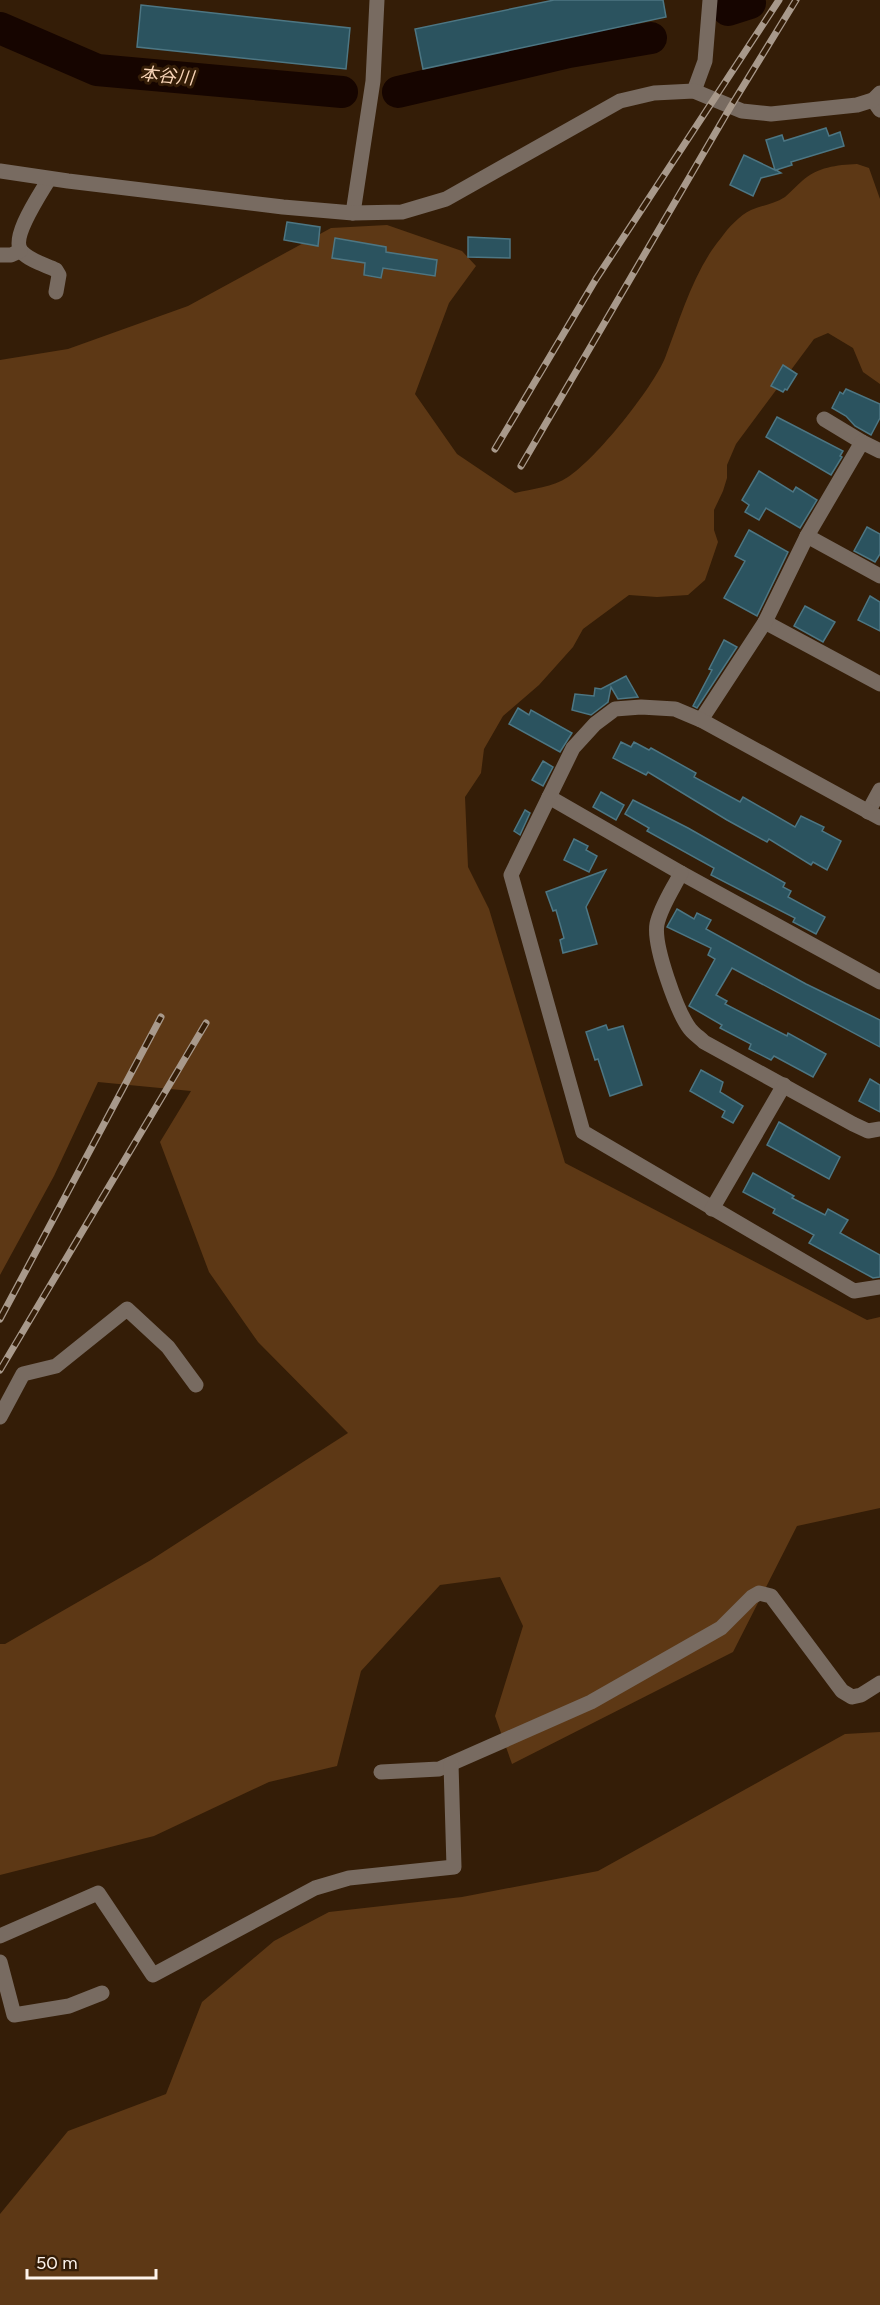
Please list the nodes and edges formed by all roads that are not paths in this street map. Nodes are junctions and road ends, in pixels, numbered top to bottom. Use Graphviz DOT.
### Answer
graph roads {
  1 [pos="377,0"];
  2 [pos="710,0"];
  3 [pos="694,91"];
  4 [pos="878,101"];
  5 [pos="0,171"];
  6 [pos="49,179"];
  7 [pos="353,213"];
  8 [pos="20,251"];
  9 [pos="0,255"];
  10 [pos="56,292"];
  11 [pos="824,419"];
  12 [pos="862,442"];
  13 [pos="880,452"];
  14 [pos="807,536"];
  15 [pos="880,576"];
  16 [pos="765,622"];
  17 [pos="880,684"];
  18 [pos="701,720"];
  19 [pos="880,790"];
  20 [pos="549,796"];
  21 [pos="874,815"];
  22 [pos="681,873"];
  23 [pos="880,982"];
  24 [pos="784,1085"];
  25 [pos="880,1129"];
  26 [pos="712,1209"];
  27 [pos="880,1287"];
  28 [pos="196,1385"];
  29 [pos="0,1418"];
  30 [pos="880,1683"];
  31 [pos="451,1764"];
  32 [pos="381,1772"];
  33 [pos="0,1936"];
  34 [pos="0,1962"];
  35 [pos="102,1993"];
  1 -- 7 [label="street"];
  2 -- 3 [label="street"];
  3 -- 4 [label="street"];
  3 -- 7 [label="street"];
  5 -- 6 [label="street"];
  6 -- 7 [label="street"];
  6 -- 8 [label="street"];
  8 -- 9 [label="street"];
  8 -- 10 [label="street"];
  11 -- 12 [label="street"];
  12 -- 13 [label="street"];
  12 -- 14 [label="street"];
  14 -- 15 [label="street"];
  14 -- 16 [label="street"];
  16 -- 17 [label="street"];
  16 -- 18 [label="street"];
  18 -- 20 [label="street"];
  18 -- 21 [label="street"];
  19 -- 21 [label="street"];
  20 -- 22 [label="street"];
  20 -- 26 [label="street"];
  22 -- 23 [label="street"];
  22 -- 24 [label="street"];
  24 -- 25 [label="street"];
  24 -- 26 [label="street"];
  26 -- 27 [label="street"];
  28 -- 29 [label="street"];
  30 -- 31 [label="street"];
  31 -- 32 [label="street"];
  31 -- 33 [label="street"];
  34 -- 35 [label="street"];
}
